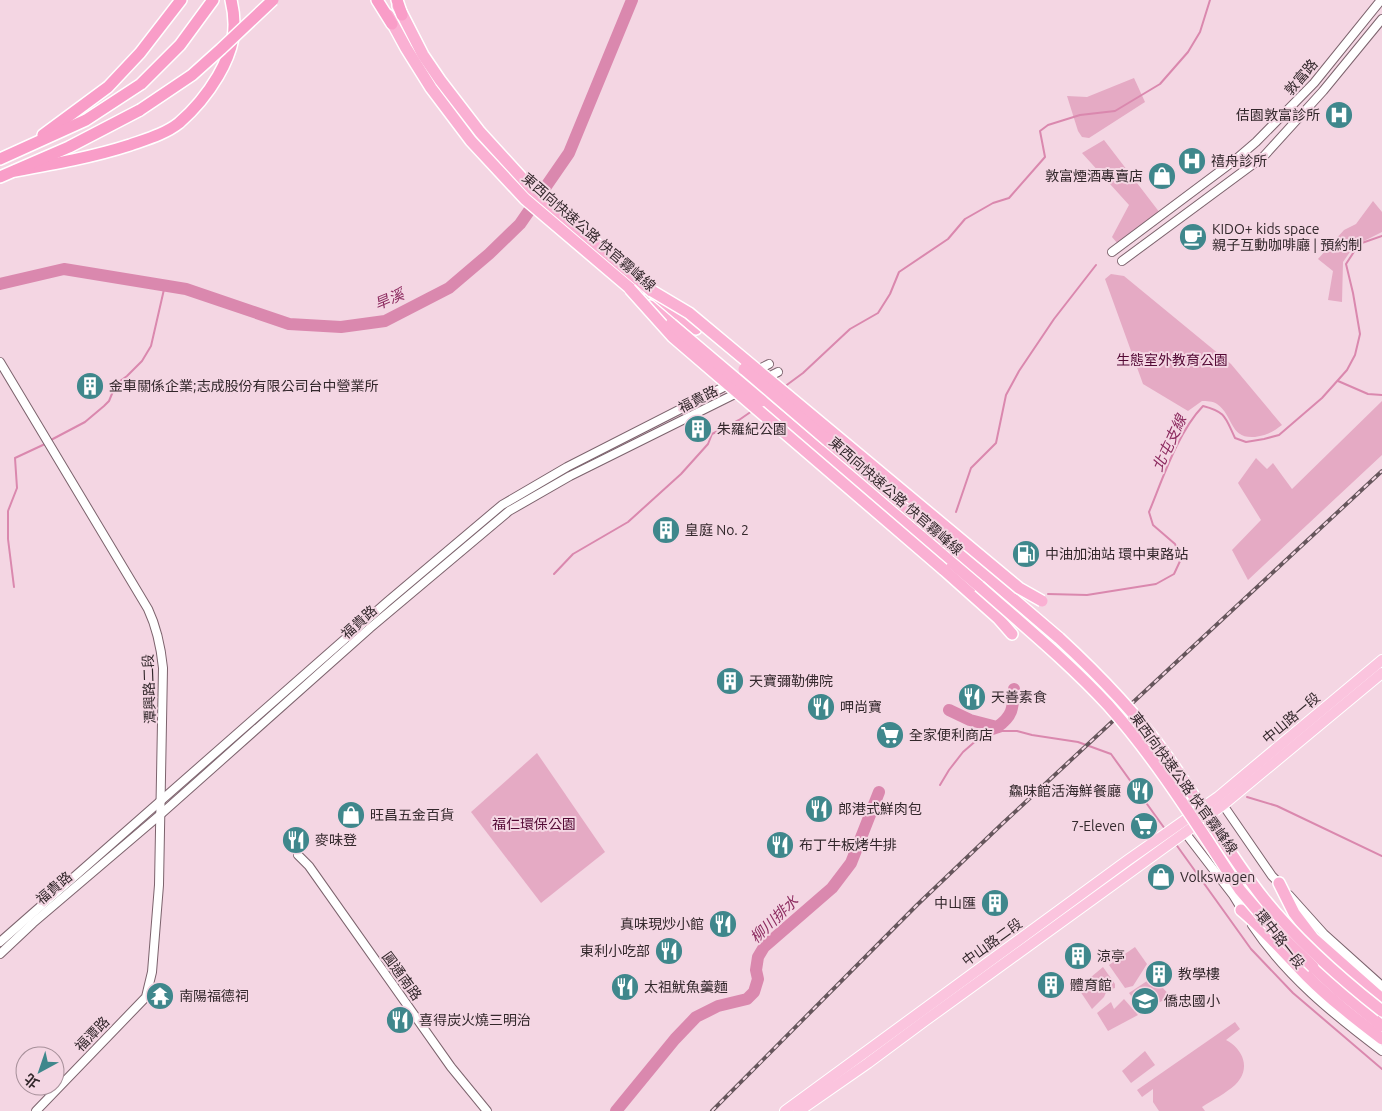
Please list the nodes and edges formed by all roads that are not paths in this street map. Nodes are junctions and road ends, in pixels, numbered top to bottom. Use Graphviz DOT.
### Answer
graph roads {
  1 [pos="181,0"];
  2 [pos="213,0"];
  3 [pos="231,0"];
  4 [pos="273,0"];
  5 [pos="377,0"];
  6 [pos="382,0"];
  7 [pos="396,0"];
  8 [pos="1381,0"];
  9 [pos="1382,19"];
  10 [pos="392,24"];
  11 [pos="26,148"];
  12 [pos="0,159"];
  13 [pos="15,171"];
  14 [pos="0,178"];
  15 [pos="1112,252"];
  16 [pos="1122,261"];
  17 [pos="630,288"];
  18 [pos="652,291"];
  19 [pos="0,362"];
  20 [pos="769,364"];
  21 [pos="778,372"];
  22 [pos="1042,602"];
  23 [pos="1012,634"];
  24 [pos="1382,660"];
  25 [pos="1382,673"];
  26 [pos="161,801"];
  27 [pos="1220,801"];
  28 [pos="161,814"];
  29 [pos="1182,829"];
  30 [pos="298,855"];
  31 [pos="1279,883"];
  32 [pos="1242,910"];
  33 [pos="0,942"];
  34 [pos="0,954"];
  35 [pos="1382,986"];
  36 [pos="146,997"];
  37 [pos="1382,998"];
  38 [pos="1382,1012"];
  39 [pos="1382,1026"];
  40 [pos="1382,1038"];
  41 [pos="1382,1051"];
  42 [pos="36,1111"];
  43 [pos="487,1111"];
  44 [pos="784,1111"];
  45 [pos="800,1111"];
  1 -- 11 [label="highway"];
  2 -- 11 [label="highway"];
  3 -- 13 [label="highway, bridge"];
  4 -- 13 [label="highway, bridge"];
  5 -- 10 [label="highway"];
  6 -- 10 [label="highway, 東西向快速公路 快官霧峰線"];
  7 -- 18 [label="highway, 東西向快速公路 快官霧峰線"];
  8 -- 15 [label="street, 敦富路"];
  9 -- 16 [label="street, 敦富路"];
  10 -- 17 [label="highway, 東西向快速公路 快官霧峰線"];
  11 -- 12 [label="highway"];
  13 -- 14 [label="highway"];
  17 -- 23 [label="highway, bridge"];
  17 -- 39 [label="highway, 東西向快速公路 快官霧峰線, bridge"];
  18 -- 22 [label="highway, bridge"];
  18 -- 38 [label="highway, 東西向快速公路 快官霧峰線, bridge"];
  19 -- 26 [label="street, 潭興路二段"];
  20 -- 26 [label="street, 福貴路"];
  21 -- 28 [label="street, 福貴路"];
  24 -- 27 [label="main road, 中山路一段"];
  25 -- 27 [label="main road, 中山路一段"];
  26 -- 28 [label="street, 潭興路二段"];
  26 -- 33 [label="street, 福貴路"];
  27 -- 29 [label="main road, 中山路二段"];
  27 -- 31 [label="street"];
  28 -- 34 [label="street, 福貴路"];
  28 -- 36 [label="street, 潭興路二段"];
  29 -- 32 [label="street, 環中路一段"];
  29 -- 44 [label="main road, 中山路二段"];
  29 -- 45 [label="main road, 中山路二段"];
  30 -- 43 [label="street, 圓通南路"];
  31 -- 35 [label="street"];
  31 -- 37 [label="highway"];
  32 -- 40 [label="highway"];
  32 -- 41 [label="street, 環中路一段"];
  36 -- 42 [label="street, 福潭路"];
}
